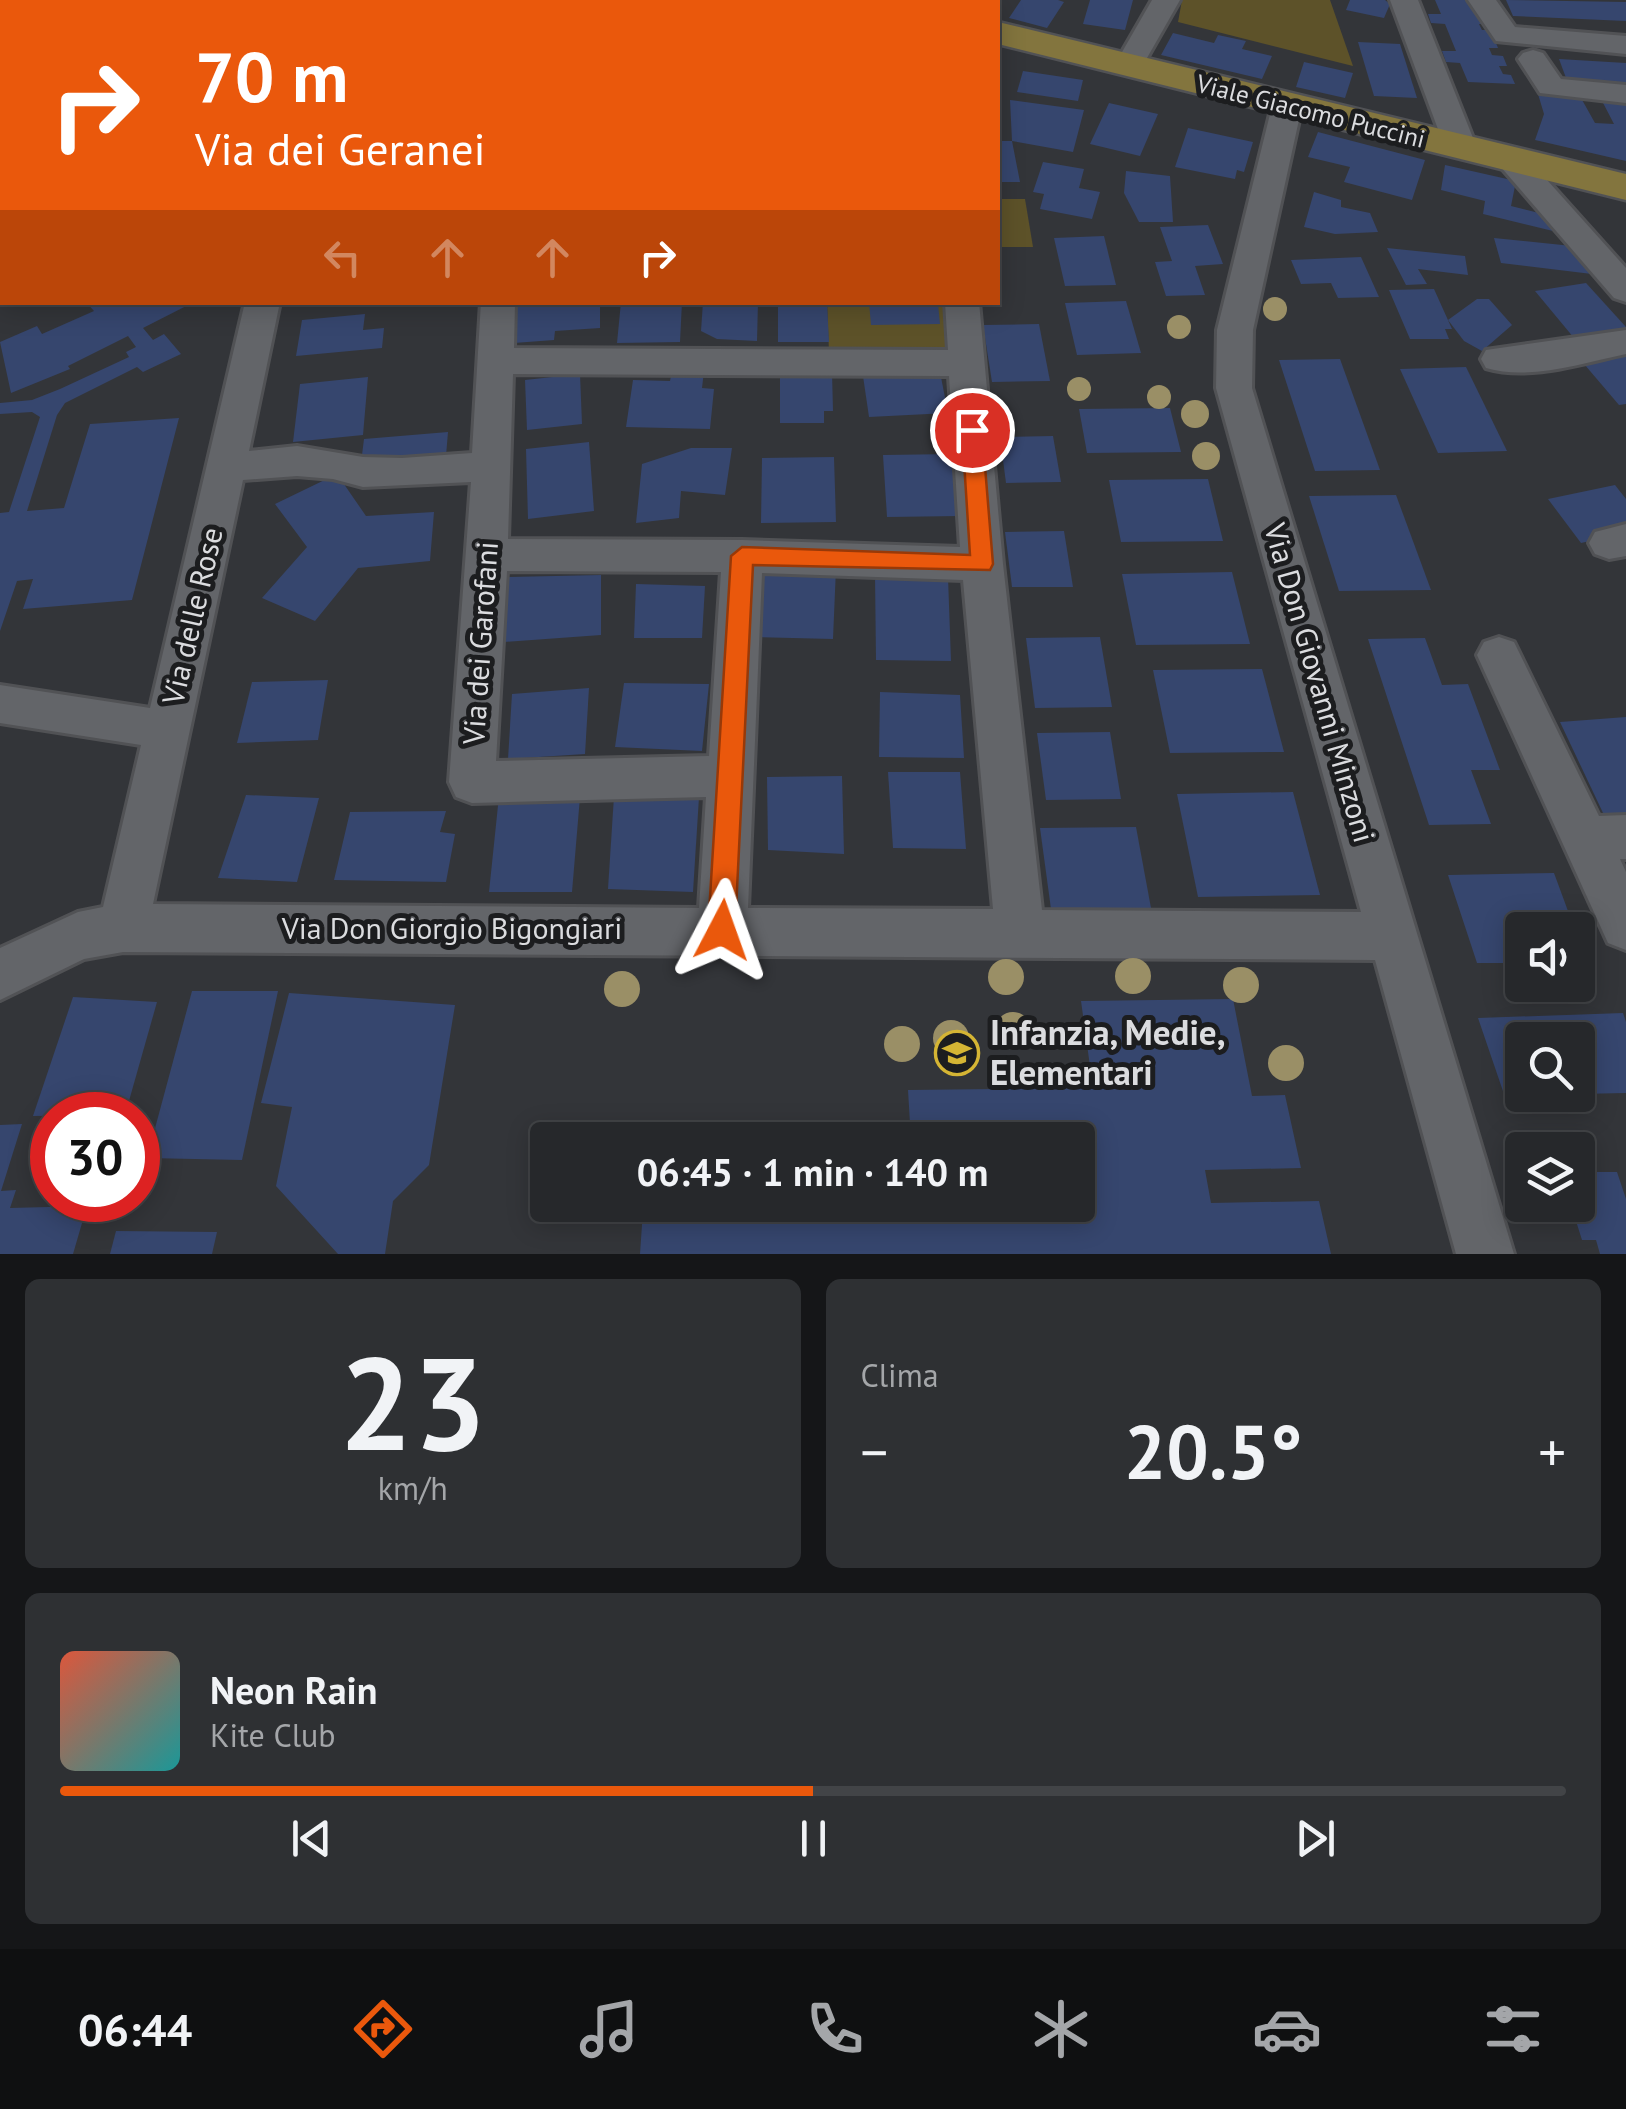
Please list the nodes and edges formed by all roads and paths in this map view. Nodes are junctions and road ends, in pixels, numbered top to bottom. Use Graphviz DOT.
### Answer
graph roads {
  1 [pos="1166,0"];
  2 [pos="1404,0"];
  3 [pos="1482,0"];
  4 [pos="1000,34"];
  5 [pos="1626,45"];
  6 [pos="1532,59"];
  7 [pos="1129,66"];
  8 [pos="1626,94"];
  9 [pos="1287,106"];
  10 [pos="1462,148"];
  11 [pos="1511,160"];
  12 [pos="1626,187"];
  13 [pos="1626,290"];
  14 [pos="262,305"];
  15 [pos="498,305"];
  16 [pos="962,305"];
  17 [pos="1626,342"];
  18 [pos="1500,359"];
  19 [pos="495,360"];
  20 [pos="968,363"];
  21 [pos="491,466"];
  22 [pos="227,467"];
  23 [pos="488,555"];
  24 [pos="742,556"];
  25 [pos="982,564"];
  26 [pos="1499,655"];
  27 [pos="0,704"];
  28 [pos="168,730"];
  29 [pos="733,776"];
  30 [pos="1606,838"];
  31 [pos="1626,926"];
  32 [pos="124,928"];
  33 [pos="722,930"];
  34 [pos="1020,932"];
  35 [pos="1394,936"];
  36 [pos="0,975"];
  37 [pos="1485,1254"];
  1 -- 7 [label="street"];
  2 -- 10 [label="street"];
  3 -- 5 [label="street"];
  4 -- 7 [label="main road, Viale Giacomo Puccini"];
  6 -- 8 [label="street"];
  7 -- 9 [label="main road, Viale Giacomo Puccini"];
  9 -- 10 [label="main road, Viale Giacomo Puccini"];
  9 -- 35 [label="street, Via Don Giovanni Minzoni"];
  10 -- 11 [label="main road, Viale Giacomo Puccini"];
  11 -- 12 [label="main road, Viale Giacomo Puccini"];
  11 -- 13 [label="street"];
  14 -- 22 [label="street, Via delle Rose"];
  15 -- 19 [label="street, Via dei Garofani"];
  16 -- 20 [label="street"];
  17 -- 18 [label="street"];
  19 -- 20 [label="street"];
  19 -- 21 [label="street, Via dei Garofani"];
  20 -- 25 [label="street"];
  21 -- 22 [label="street"];
  21 -- 23 [label="street, Via dei Garofani"];
  22 -- 28 [label="street, Via delle Rose"];
  23 -- 24 [label="street"];
  23 -- 29 [label="street, Via dei Garofani"];
  24 -- 25 [label="street"];
  24 -- 29 [label="street"];
  25 -- 34 [label="street"];
  26 -- 30 [label="street"];
  27 -- 28 [label="street"];
  28 -- 32 [label="street, Via delle Rose"];
  29 -- 33 [label="street"];
  30 -- 31 [label="street"];
  32 -- 33 [label="street, Via Don Giorgio Bigongiari"];
  32 -- 36 [label="street, Via Don Giorgio Bigongiari"];
  33 -- 34 [label="street, Via Don Giorgio Bigongiari"];
  34 -- 35 [label="street, Via Don Giorgio Bigongiari"];
  35 -- 37 [label="street, Via Don Giovanni Minzoni"];
}
